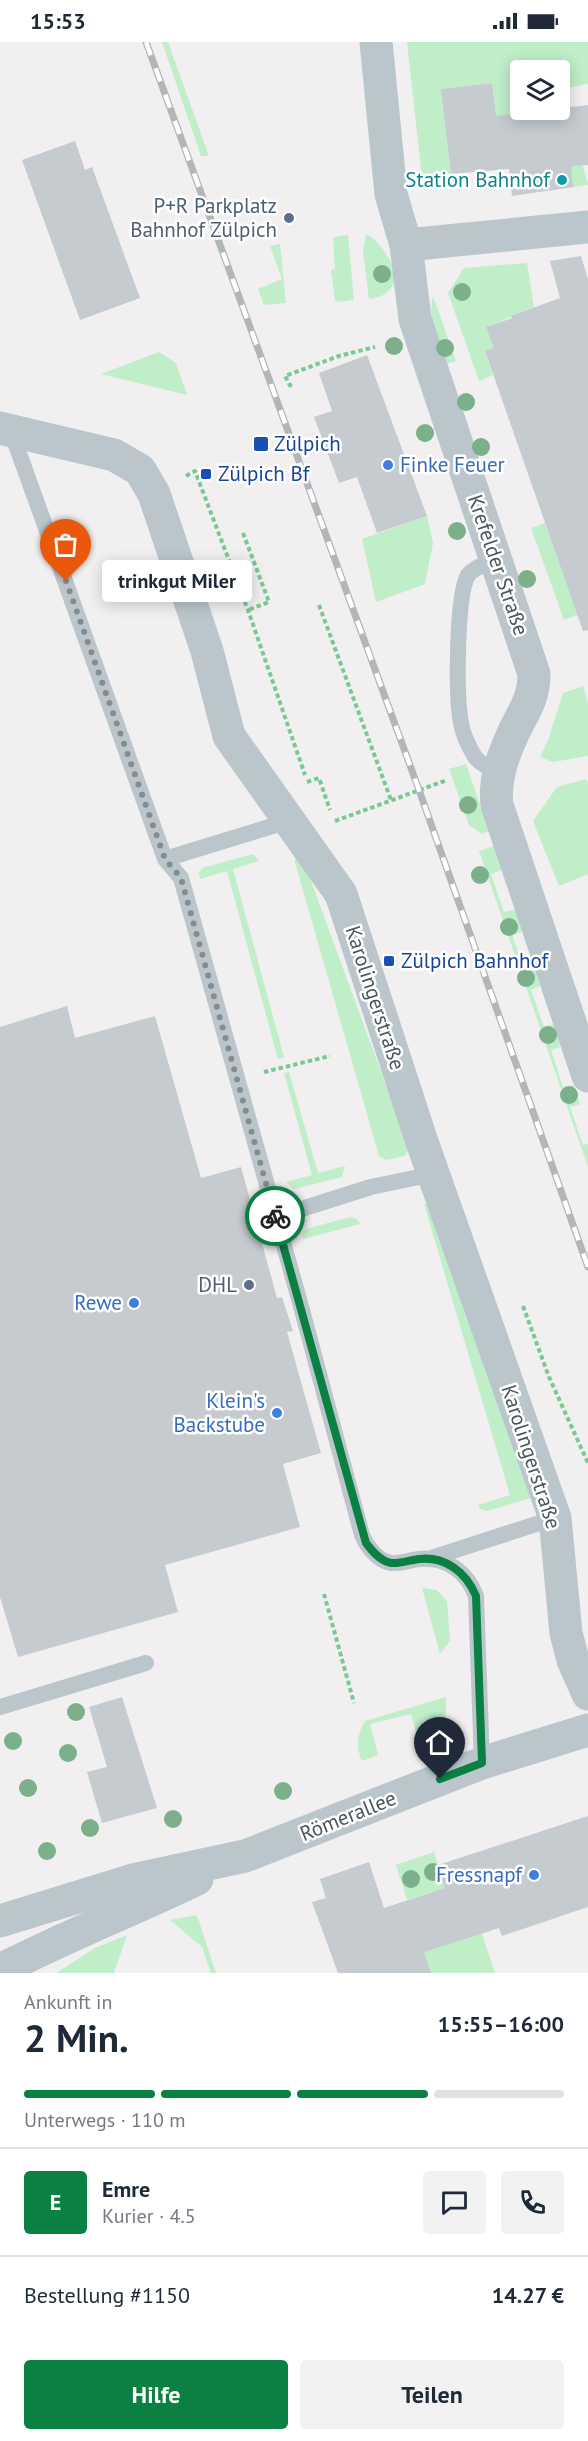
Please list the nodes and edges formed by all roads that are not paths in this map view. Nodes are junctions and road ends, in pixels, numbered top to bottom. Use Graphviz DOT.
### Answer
graph roads {
  1 [pos="376,42"];
  2 [pos="588,227"];
  3 [pos="406,245"];
  4 [pos="6,430"];
  5 [pos="496,559"];
  6 [pos="498,773"];
  7 [pos="274,824"];
  8 [pos="165,859"];
  9 [pos="588,1076"];
  10 [pos="433,1174"];
  11 [pos="276,1217"];
  12 [pos="555,1518"];
  13 [pos="430,1558"];
  14 [pos="146,1663"];
  15 [pos="588,1694"];
  16 [pos="0,1707"];
  17 [pos="588,1730"];
  18 [pos="482,1763"];
  19 [pos="245,1856"];
  20 [pos="0,1921"];
  21 [pos="0,1970"];
  1 -- 3 [label="street, Krefelder Straße"];
  2 -- 3 [label="street"];
  3 -- 5 [label="street, Krefelder Straße"];
  4 -- 7 [label="street, Karolingerstraße"];
  4 -- 8 [label="lane"];
  5 -- 6 [label="street, Krefelder Straße"];
  5 -- 6 [label="lane"];
  6 -- 9 [label="street, Krefelder Straße"];
  7 -- 8 [label="lane"];
  7 -- 10 [label="street, Karolingerstraße"];
  8 -- 11 [label="lane"];
  10 -- 11 [label="lane"];
  10 -- 12 [label="street, Karolingerstraße"];
  11 -- 13 [label="lane"];
  12 -- 13 [label="lane"];
  12 -- 15 [label="street, Karolingerstraße"];
  13 -- 18 [label="lane"];
  14 -- 16 [label="lane"];
  17 -- 18 [label="street, Römerallee"];
  18 -- 19 [label="street, Römerallee"];
  19 -- 20 [label="street, Römerallee"];
  19 -- 21 [label="street, Römerallee"];
}
